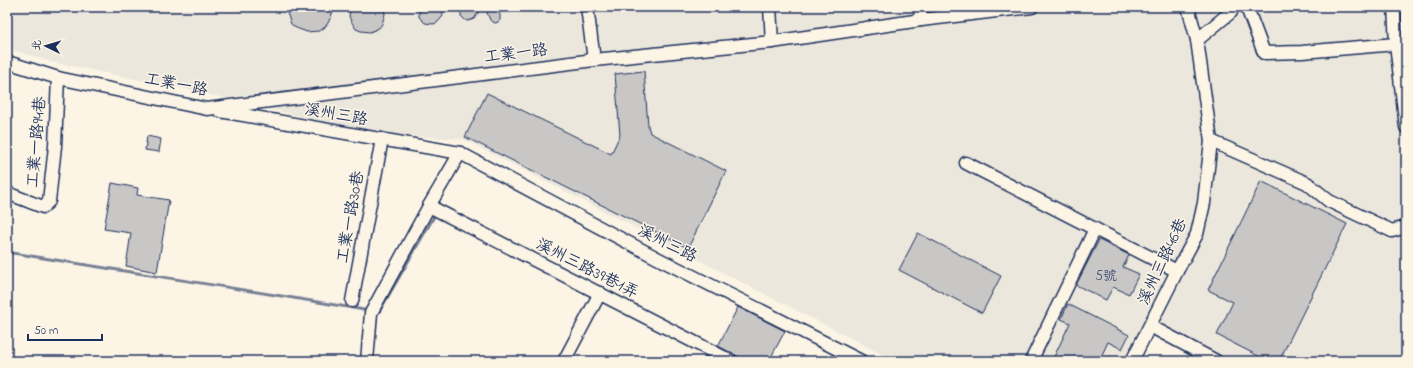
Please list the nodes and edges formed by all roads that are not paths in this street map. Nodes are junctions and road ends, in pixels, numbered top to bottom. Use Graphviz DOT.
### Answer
graph roads {
  1 [pos="587,7"];
  2 [pos="770,7"];
  3 [pos="920,7"];
  4 [pos="1032,7"];
  5 [pos="1188,7"];
  6 [pos="1394,7"];
  7 [pos="1231,12"];
  8 [pos="1248,13"];
  9 [pos="921,20"];
  10 [pos="1197,40"];
  11 [pos="772,42"];
  12 [pos="1396,44"];
  13 [pos="594,60"];
  14 [pos="7,62"];
  15 [pos="58,78"];
  16 [pos="207,109"];
  17 [pos="1406,126"];
  18 [pos="382,139"];
  19 [pos="1210,141"];
  20 [pos="460,153"];
  21 [pos="966,163"];
  22 [pos="7,193"];
  23 [pos="429,206"];
  24 [pos="1406,227"];
  25 [pos="1095,229"];
  26 [pos="1177,271"];
  27 [pos="600,294"];
  28 [pos="352,301"];
  29 [pos="1150,326"];
  30 [pos="1210,360"];
  31 [pos="367,361"];
  32 [pos="564,361"];
  33 [pos="731,361"];
  34 [pos="860,361"];
  35 [pos="1032,361"];
  36 [pos="1132,361"];
  1 -- 13 [label="street"];
  2 -- 11 [label="street"];
  3 -- 9 [label="street"];
  4 -- 9 [label="street, 工業一路"];
  5 -- 10 [label="street, 溪州三路46巷"];
  6 -- 12 [label="street"];
  7 -- 10 [label="street"];
  8 -- 12 [label="street"];
  9 -- 11 [label="street, 工業一路"];
  10 -- 19 [label="street, 溪州三路46巷"];
  11 -- 13 [label="street, 工業一路"];
  12 -- 17 [label="street"];
  13 -- 16 [label="street, 工業一路"];
  14 -- 15 [label="street, 工業一路"];
  15 -- 16 [label="street, 工業一路"];
  15 -- 22 [label="street, 工業一路94巷"];
  16 -- 18 [label="street, 溪州三路"];
  18 -- 20 [label="street, 溪州三路"];
  18 -- 28 [label="street, 工業一路30巷"];
  19 -- 24 [label="street"];
  19 -- 26 [label="street, 溪州三路46巷"];
  20 -- 23 [label="street"];
  20 -- 34 [label="street, 溪州三路"];
  21 -- 25 [label="street"];
  23 -- 27 [label="street, 溪州三路39巷1弄"];
  23 -- 31 [label="street"];
  25 -- 26 [label="street"];
  25 -- 35 [label="street"];
  26 -- 29 [label="street, 溪州三路46巷"];
  27 -- 32 [label="street"];
  27 -- 33 [label="street, 溪州三路39巷1弄"];
  29 -- 30 [label="street"];
  29 -- 36 [label="street, 溪州三路46巷"];
}
